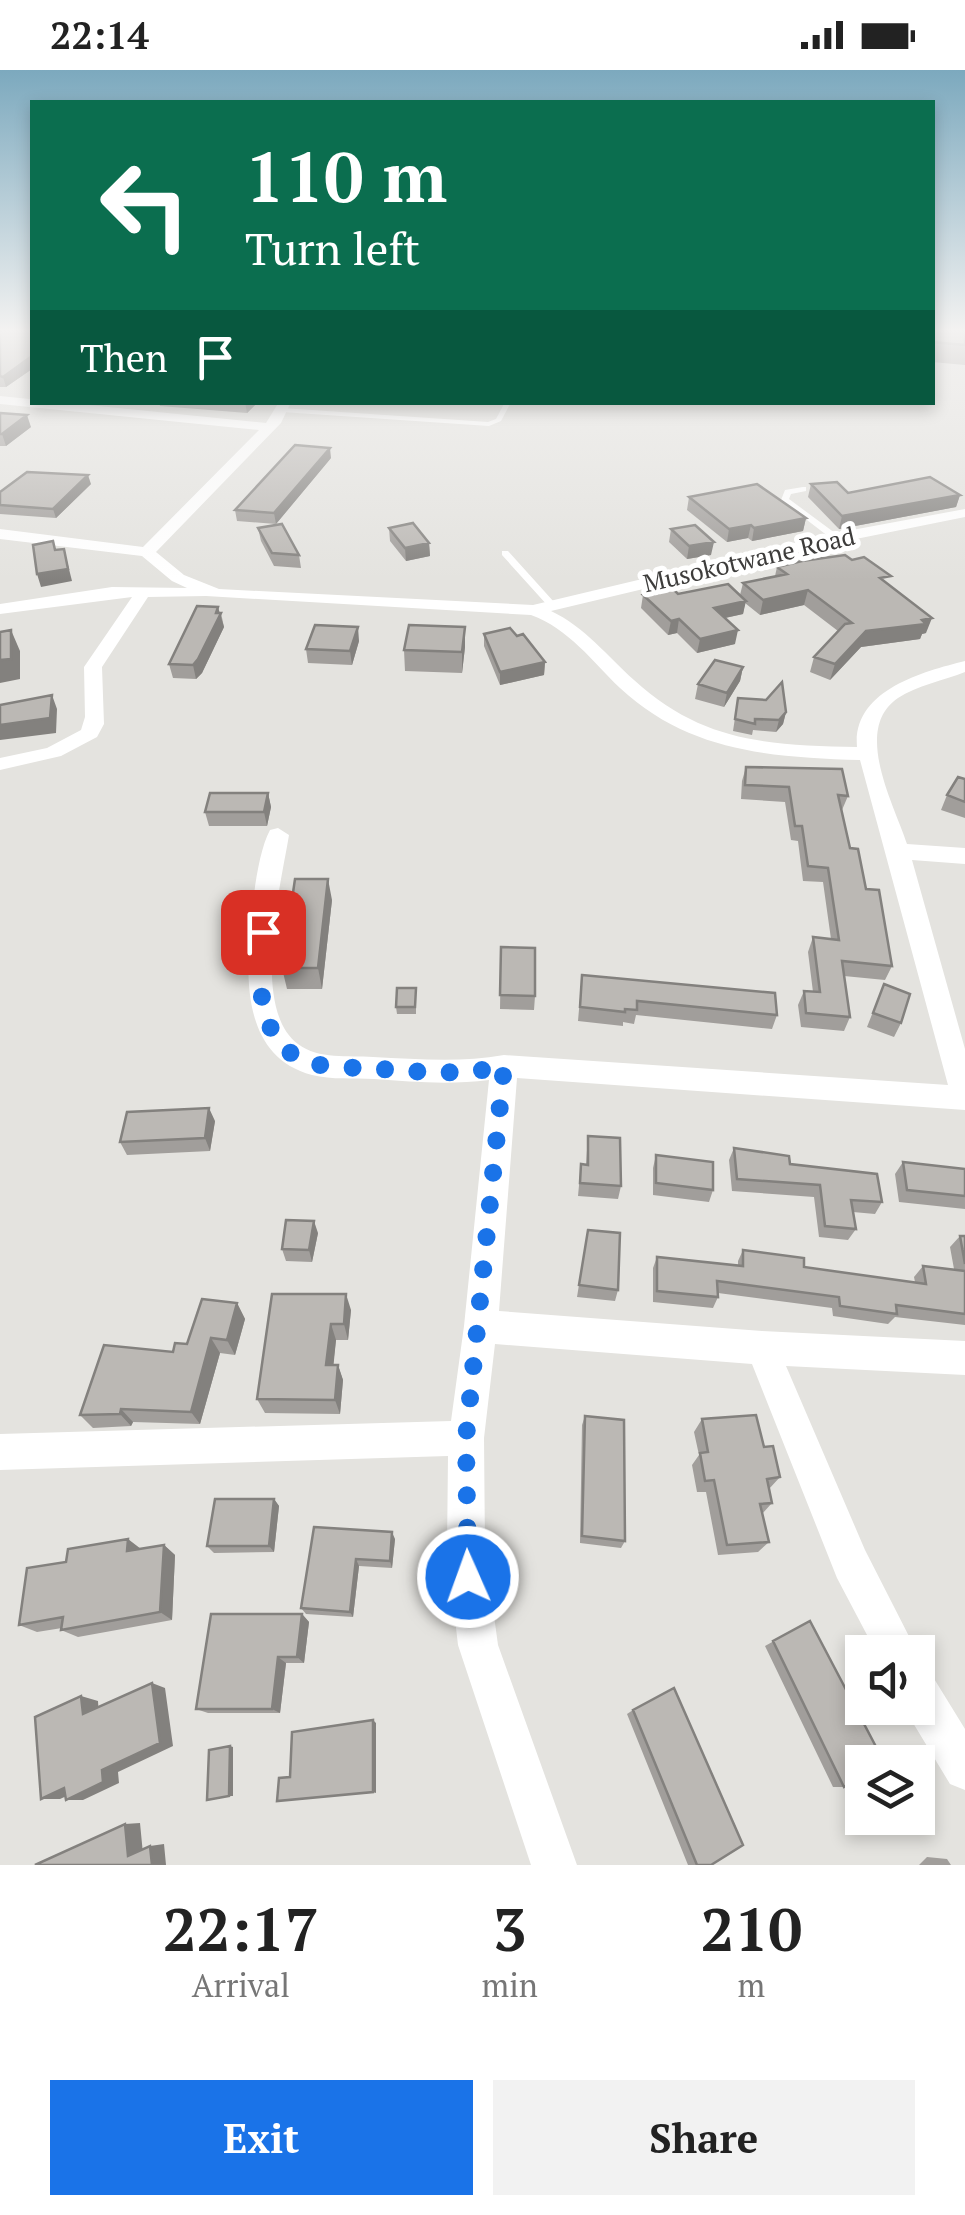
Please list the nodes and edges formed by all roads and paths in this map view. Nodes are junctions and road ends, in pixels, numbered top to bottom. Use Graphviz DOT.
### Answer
graph roads {
  1 [pos="133,412"];
  2 [pos="280,412"];
  3 [pos="350,412"];
  4 [pos="503,412"];
  5 [pos="269,426"];
  6 [pos="804,489"];
  7 [pos="965,512"];
  8 [pos="2,535"];
  9 [pos="836,538"];
  10 [pos="147,552"];
  11 [pos="505,553"];
  12 [pos="145,590"];
  13 [pos="216,594"];
  14 [pos="542,607"];
  15 [pos="0,609"];
  16 [pos="965,666"];
  17 [pos="868,754"];
  18 [pos="0,764"];
  19 [pos="278,835"];
  20 [pos="898,851"];
  21 [pos="965,856"];
  22 [pos="504,1066"];
  23 [pos="965,1098"];
  24 [pos="480,1326"];
  25 [pos="762,1348"];
  26 [pos="965,1358"];
  27 [pos="466,1438"];
  28 [pos="0,1452"];
  29 [pos="888,1635"];
  30 [pos="935,1720"];
  31 [pos="965,1769"];
  32 [pos="554,1865"];
  1 -- 5 [label="street"];
  2 -- 5 [label="street"];
  3 -- 4 [label="lane"];
  5 -- 10 [label="street"];
  6 -- 9 [label="lane"];
  7 -- 9 [label="street, Musokotwane Road"];
  8 -- 10 [label="street"];
  9 -- 14 [label="street, Musokotwane Road"];
  10 -- 13 [label="street"];
  11 -- 14 [label="lane"];
  12 -- 13 [label="street"];
  12 -- 15 [label="street"];
  12 -- 18 [label="street"];
  13 -- 14 [label="street"];
  14 -- 17 [label="street"];
  16 -- 17 [label="street"];
  17 -- 20 [label="street"];
  19 -- 22 [label="street"];
  20 -- 21 [label="street"];
  20 -- 23 [label="street"];
  22 -- 23 [label="street"];
  22 -- 24 [label="street"];
  24 -- 25 [label="street"];
  24 -- 27 [label="street"];
  25 -- 26 [label="street"];
  25 -- 29 [label="street"];
  27 -- 28 [label="street"];
  27 -- 32 [label="street"];
  30 -- 31 [label="street"];
}
